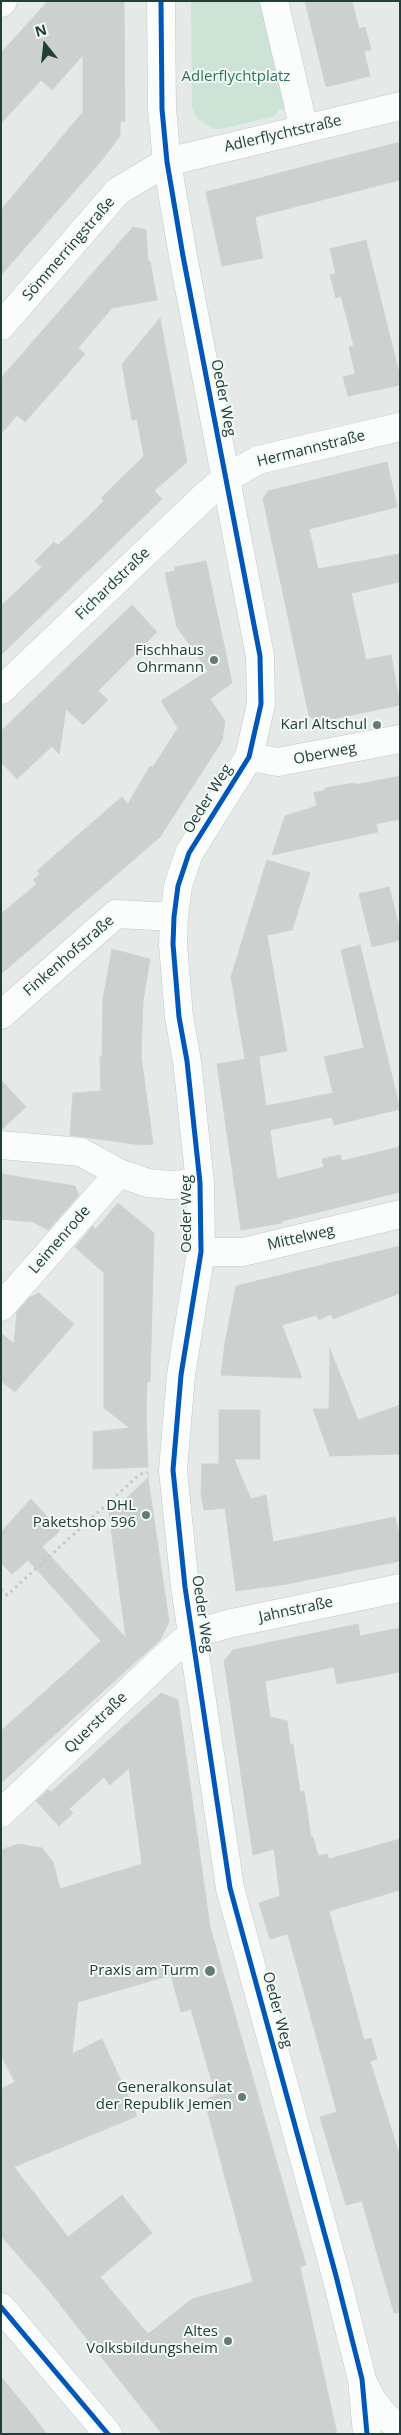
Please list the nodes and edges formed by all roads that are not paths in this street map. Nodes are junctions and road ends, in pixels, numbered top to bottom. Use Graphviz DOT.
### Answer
graph roads {
  1 [pos="161,1"];
  2 [pos="274,1"];
  3 [pos="400,106"];
  4 [pos="304,129"];
  5 [pos="167,162"];
  6 [pos="1,326"];
  7 [pos="400,427"];
  8 [pos="225,479"];
  9 [pos="1,690"];
  10 [pos="400,739"];
  11 [pos="249,757"];
  12 [pos="174,917"];
  13 [pos="1,1015"];
  14 [pos="1,1145"];
  15 [pos="119,1173"];
  16 [pos="200,1183"];
  17 [pos="400,1214"];
  18 [pos="201,1252"];
  19 [pos="1,1307"];
  20 [pos="400,1588"];
  21 [pos="192,1634"];
  22 [pos="1,1813"];
  23 [pos="1,2307"];
  24 [pos="362,2378"];
  25 [pos="400,2428"];
  26 [pos="108,2434"];
  27 [pos="367,2434"];
  1 -- 5 [label="street, Oeder Weg"];
  2 -- 4 [label="street"];
  3 -- 4 [label="street, Adlerflychtstraße"];
  4 -- 5 [label="street, Adlerflychtstraße"];
  5 -- 6 [label="street, Sömmerringstraße"];
  5 -- 8 [label="street, Oeder Weg"];
  7 -- 8 [label="street, Hermannstraße"];
  8 -- 9 [label="street, Fichardstraße"];
  8 -- 11 [label="street, Oeder Weg"];
  10 -- 11 [label="street, Oberweg"];
  11 -- 12 [label="street, Oeder Weg"];
  12 -- 13 [label="street, Finkenhofstraße"];
  12 -- 16 [label="street, Oeder Weg"];
  14 -- 15 [label="street"];
  15 -- 16 [label="street"];
  15 -- 19 [label="street, Leimenrode"];
  16 -- 18 [label="street, Oeder Weg"];
  17 -- 18 [label="street, Mittelweg"];
  18 -- 21 [label="street, Oeder Weg"];
  20 -- 21 [label="street, Jahnstraße"];
  21 -- 22 [label="street, Querstraße"];
  21 -- 24 [label="street, Oeder Weg"];
  23 -- 26 [label="street"];
  24 -- 25 [label="street, Oeder Weg"];
  24 -- 27 [label="street, Oeder Weg"];
}
